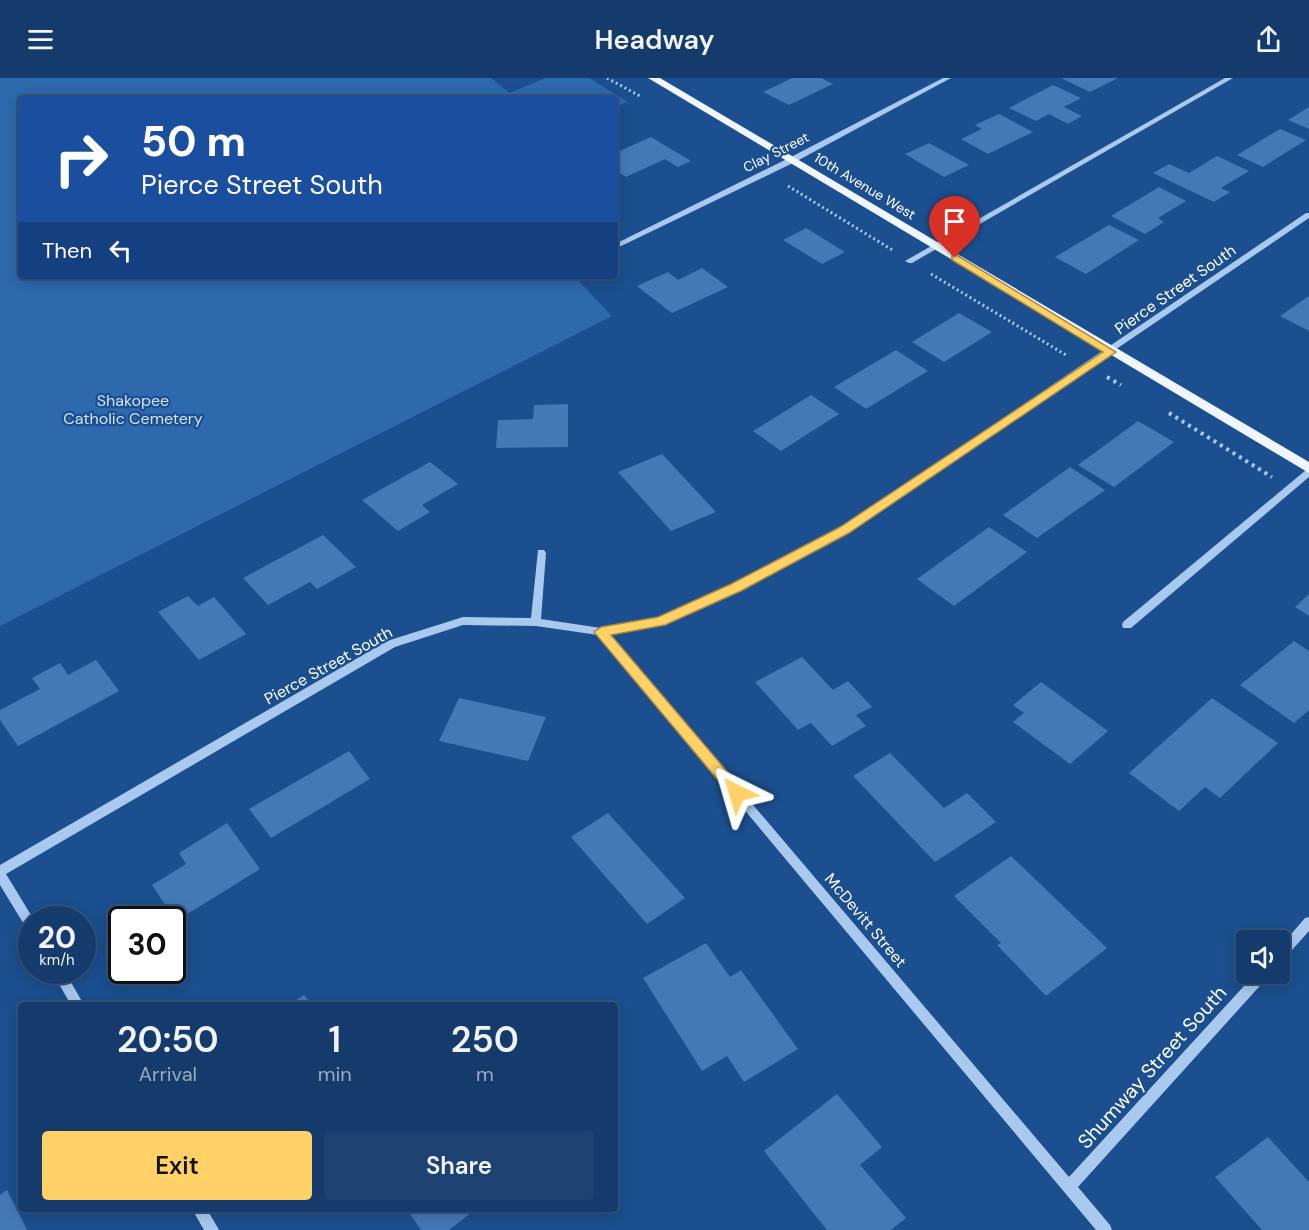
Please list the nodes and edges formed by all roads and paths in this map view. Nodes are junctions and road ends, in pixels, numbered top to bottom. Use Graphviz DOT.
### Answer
graph roads {
  1 [pos="607,78"];
  2 [pos="653,78"];
  3 [pos="948,78"];
  4 [pos="1230,78"];
  5 [pos="643,98"];
  6 [pos="792,160"];
  7 [pos="766,173"];
  8 [pos="1309,215"];
  9 [pos="618,246"];
  10 [pos="936,246"];
  11 [pos="909,261"];
  12 [pos="1110,352"];
  13 [pos="1087,368"];
  14 [pos="1125,386"];
  15 [pos="1164,410"];
  16 [pos="1309,470"];
  17 [pos="1290,488"];
  18 [pos="541,553"];
  19 [pos="536,622"];
  20 [pos="1127,625"];
  21 [pos="601,632"];
  22 [pos="0,872"];
  23 [pos="20,906"];
  24 [pos="1309,922"];
  25 [pos="1290,944"];
  26 [pos="65,984"];
  27 [pos="1254,984"];
  28 [pos="76,1002"];
  29 [pos="1070,1186"];
  30 [pos="201,1212"];
  31 [pos="212,1230"];
  32 [pos="1105,1230"];
  1 -- 5 [label="path"];
  2 -- 6 [label="main road, 10th Avenue West"];
  3 -- 6 [label="street, Clay Street"];
  4 -- 10 [label="street"];
  6 -- 7 [label="street, Clay Street"];
  6 -- 10 [label="main road, 10th Avenue West"];
  7 -- 9 [label="street, Clay Street"];
  7 -- 11 [label="path"];
  8 -- 12 [label="street, Pierce Street South"];
  10 -- 11 [label="street"];
  10 -- 12 [label="main road, 10th Avenue West"];
  11 -- 13 [label="path"];
  12 -- 13 [label="street, Pierce Street South"];
  12 -- 16 [label="main road, 10th Avenue West"];
  13 -- 14 [label="path"];
  13 -- 21 [label="street, Pierce Street South"];
  15 -- 17 [label="path"];
  16 -- 17 [label="street"];
  17 -- 20 [label="street"];
  18 -- 19 [label="street"];
  19 -- 21 [label="street, Pierce Street South"];
  19 -- 22 [label="street, Pierce Street South"];
  21 -- 29 [label="street, McDevitt Street"];
  22 -- 23 [label="street"];
  24 -- 25 [label="street"];
  26 -- 28 [label="street"];
  27 -- 29 [label="street, Shumway Street South"];
  29 -- 32 [label="street, McDevitt Street"];
  30 -- 31 [label="street"];
}
